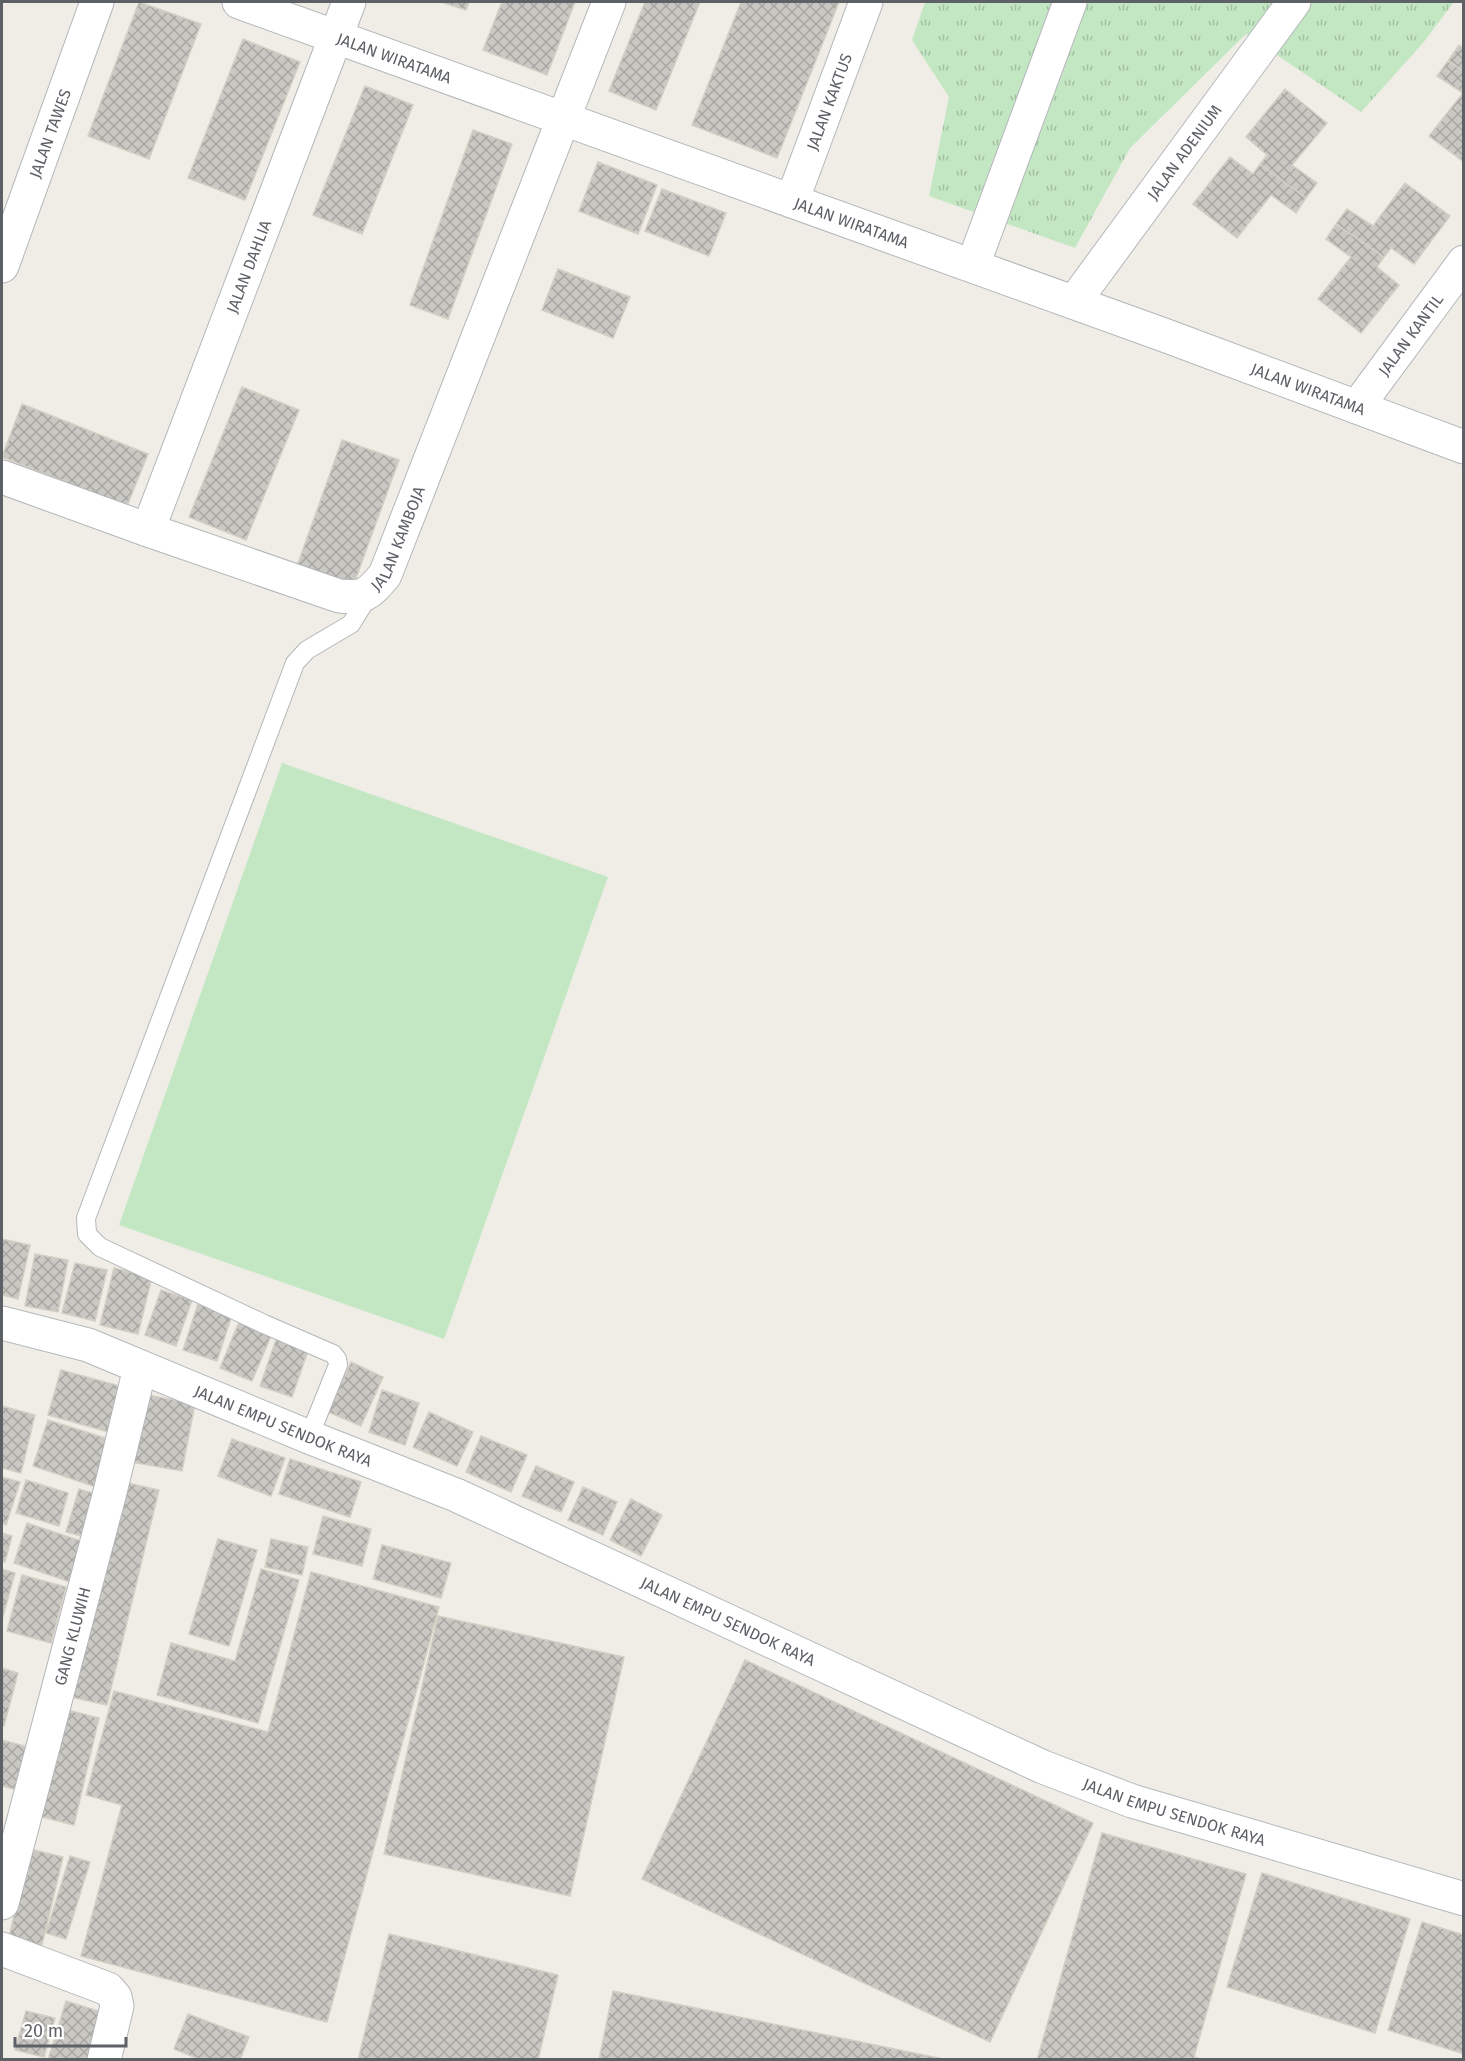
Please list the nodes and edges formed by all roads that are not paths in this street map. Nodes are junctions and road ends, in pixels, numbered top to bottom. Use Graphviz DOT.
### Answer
graph roads {
  1 [pos="97,2"];
  2 [pos="239,2"];
  3 [pos="349,2"];
  4 [pos="609,2"];
  5 [pos="866,2"];
  6 [pos="1070,2"];
  7 [pos="1294,2"];
  8 [pos="335,36"];
  9 [pos="563,118"];
  10 [pos="792,201"];
  11 [pos="1464,262"];
  12 [pos="973,265"];
  13 [pos="2,266"];
  14 [pos="1074,302"];
  15 [pos="1357,407"];
  16 [pos="1464,447"];
  17 [pos="2,477"];
  18 [pos="148,530"];
  19 [pos="370,593"];
  20 [pos="2,1323"];
  21 [pos="140,1368"];
  22 [pos="309,1437"];
  23 [pos="1464,1899"];
  24 [pos="2,1903"];
  25 [pos="2,1949"];
  26 [pos="104,2060"];
  1 -- 13 [label="street, JALAN TAWES"];
  2 -- 8 [label="street, JALAN WIRATAMA"];
  3 -- 8 [label="street, JALAN DAHLIA"];
  4 -- 9 [label="street, JALAN KAMBOJA"];
  5 -- 10 [label="street, JALAN KAKTUS"];
  6 -- 12 [label="street"];
  7 -- 14 [label="street, JALAN ADENIUM"];
  8 -- 9 [label="street, JALAN WIRATAMA"];
  8 -- 18 [label="street, JALAN DAHLIA"];
  9 -- 10 [label="street, JALAN WIRATAMA"];
  9 -- 19 [label="street, JALAN KAMBOJA"];
  10 -- 12 [label="street, JALAN WIRATAMA"];
  11 -- 15 [label="street, JALAN KANTIL"];
  12 -- 14 [label="street, JALAN WIRATAMA"];
  14 -- 15 [label="street, JALAN WIRATAMA"];
  15 -- 16 [label="street, JALAN WIRATAMA"];
  17 -- 18 [label="street, JALAN KAMBOJA"];
  18 -- 19 [label="street, JALAN KAMBOJA"];
  19 -- 22 [label="lane"];
  20 -- 21 [label="street, JALAN EMPU SENDOK RAYA"];
  21 -- 22 [label="street, JALAN EMPU SENDOK RAYA"];
  21 -- 24 [label="street, GANG KLUWIH"];
  22 -- 23 [label="street, JALAN EMPU SENDOK RAYA"];
  25 -- 26 [label="street"];
}
